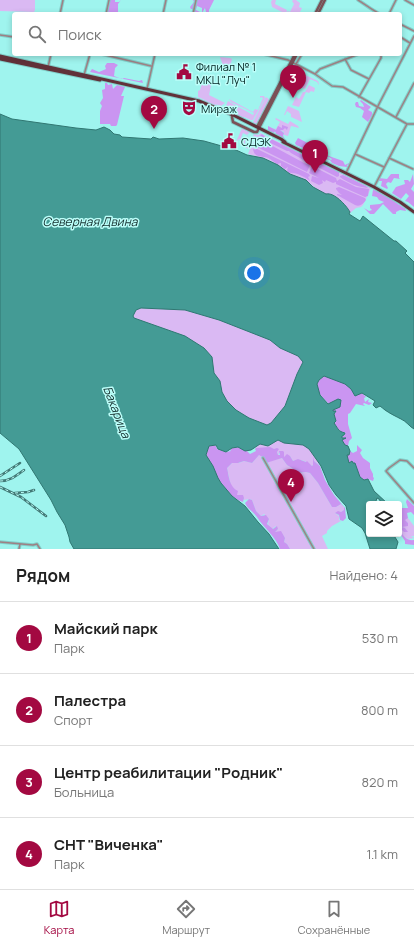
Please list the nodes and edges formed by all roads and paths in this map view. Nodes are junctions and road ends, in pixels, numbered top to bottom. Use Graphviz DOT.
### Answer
graph roads {
  1 [pos="63,0"];
  2 [pos="109,0"];
  3 [pos="166,0"];
  4 [pos="196,0"];
  5 [pos="324,0"];
  6 [pos="358,0"];
  7 [pos="396,0"];
  8 [pos="405,0"];
  9 [pos="414,5"];
  10 [pos="60,12"];
  11 [pos="106,12"];
  12 [pos="163,12"];
  13 [pos="193,12"];
  14 [pos="317,12"];
  15 [pos="376,12"];
  16 [pos="390,12"];
  17 [pos="402,25"];
  18 [pos="414,32"];
  19 [pos="0,35"];
  20 [pos="414,36"];
  21 [pos="12,38"];
  22 [pos="402,38"];
  23 [pos="410,43"];
  24 [pos="51,56"];
  25 [pos="89,56"];
  26 [pos="109,56"];
  27 [pos="154,56"];
  28 [pos="270,56"];
  29 [pos="295,56"];
  30 [pos="301,56"];
  31 [pos="353,56"];
  32 [pos="381,56"];
  33 [pos="0,58"];
  34 [pos="345,59"];
  35 [pos="292,62"];
  36 [pos="296,64"];
  37 [pos="151,66"];
  38 [pos="48,68"];
  39 [pos="315,74"];
  40 [pos="84,75"];
  41 [pos="369,79"];
  42 [pos="414,82"];
  43 [pos="147,89"];
  44 [pos="359,97"];
  45 [pos="378,107"];
  46 [pos="228,114"];
  47 [pos="232,117"];
  48 [pos="396,117"];
  49 [pos="408,124"];
  50 [pos="414,124"];
  51 [pos="258,129"];
  52 [pos="355,154"];
  53 [pos="389,158"];
  54 [pos="384,168"];
  55 [pos="413,169"];
  56 [pos="346,173"];
  57 [pos="374,187"];
  58 [pos="414,212"];
  59 [pos="263,458"];
  60 [pos="414,468"];
  61 [pos="414,503"];
  62 [pos="0,542"];
  63 [pos="20,544"];
  64 [pos="19,549"];
  65 [pos="40,549"];
  66 [pos="314,549"];
  1 -- 10 [label="street"];
  2 -- 11 [label="street"];
  3 -- 12 [label="street"];
  4 -- 13 [label="street"];
  5 -- 14 [label="main road"];
  6 -- 15 [label="street"];
  7 -- 16 [label="street"];
  8 -- 9 [label="street"];
  17 -- 18 [label="street"];
  19 -- 21 [label="street"];
  20 -- 23 [label="street"];
  22 -- 23 [label="street"];
  23 -- 45 [label="street"];
  24 -- 38 [label="street"];
  25 -- 40 [label="street"];
  26 -- 37 [label="street"];
  27 -- 37 [label="street"];
  28 -- 35 [label="street"];
  29 -- 35 [label="main road"];
  30 -- 36 [label="street"];
  31 -- 34 [label="street"];
  32 -- 41 [label="street"];
  33 -- 38 [label="main road"];
  34 -- 39 [label="street"];
  34 -- 41 [label="street"];
  35 -- 36 [label="street"];
  35 -- 51 [label="main road"];
  36 -- 39 [label="street"];
  37 -- 43 [label="street"];
  38 -- 40 [label="main road"];
  39 -- 44 [label="street"];
  40 -- 43 [label="main road"];
  41 -- 44 [label="street"];
  42 -- 48 [label="street"];
  43 -- 46 [label="main road"];
  44 -- 45 [label="street"];
  45 -- 48 [label="street"];
  45 -- 52 [label="street"];
  46 -- 47 [label="main road"];
  46 -- 51 [label="main road"];
  47 -- 51 [label="main road"];
  47 -- 51 [label="main road"];
  48 -- 49 [label="street"];
  49 -- 50 [label="street"];
  49 -- 53 [label="street"];
  51 -- 56 [label="main road"];
  52 -- 54 [label="street"];
  52 -- 56 [label="street"];
  53 -- 54 [label="street"];
  53 -- 55 [label="street"];
  54 -- 57 [label="street"];
  56 -- 57 [label="main road"];
  57 -- 58 [label="main road"];
  59 -- 66 [label="street"];
  60 -- 61 [label="street"];
  62 -- 63 [label="street"];
  63 -- 64 [label="street"];
  63 -- 65 [label="street"];
}
